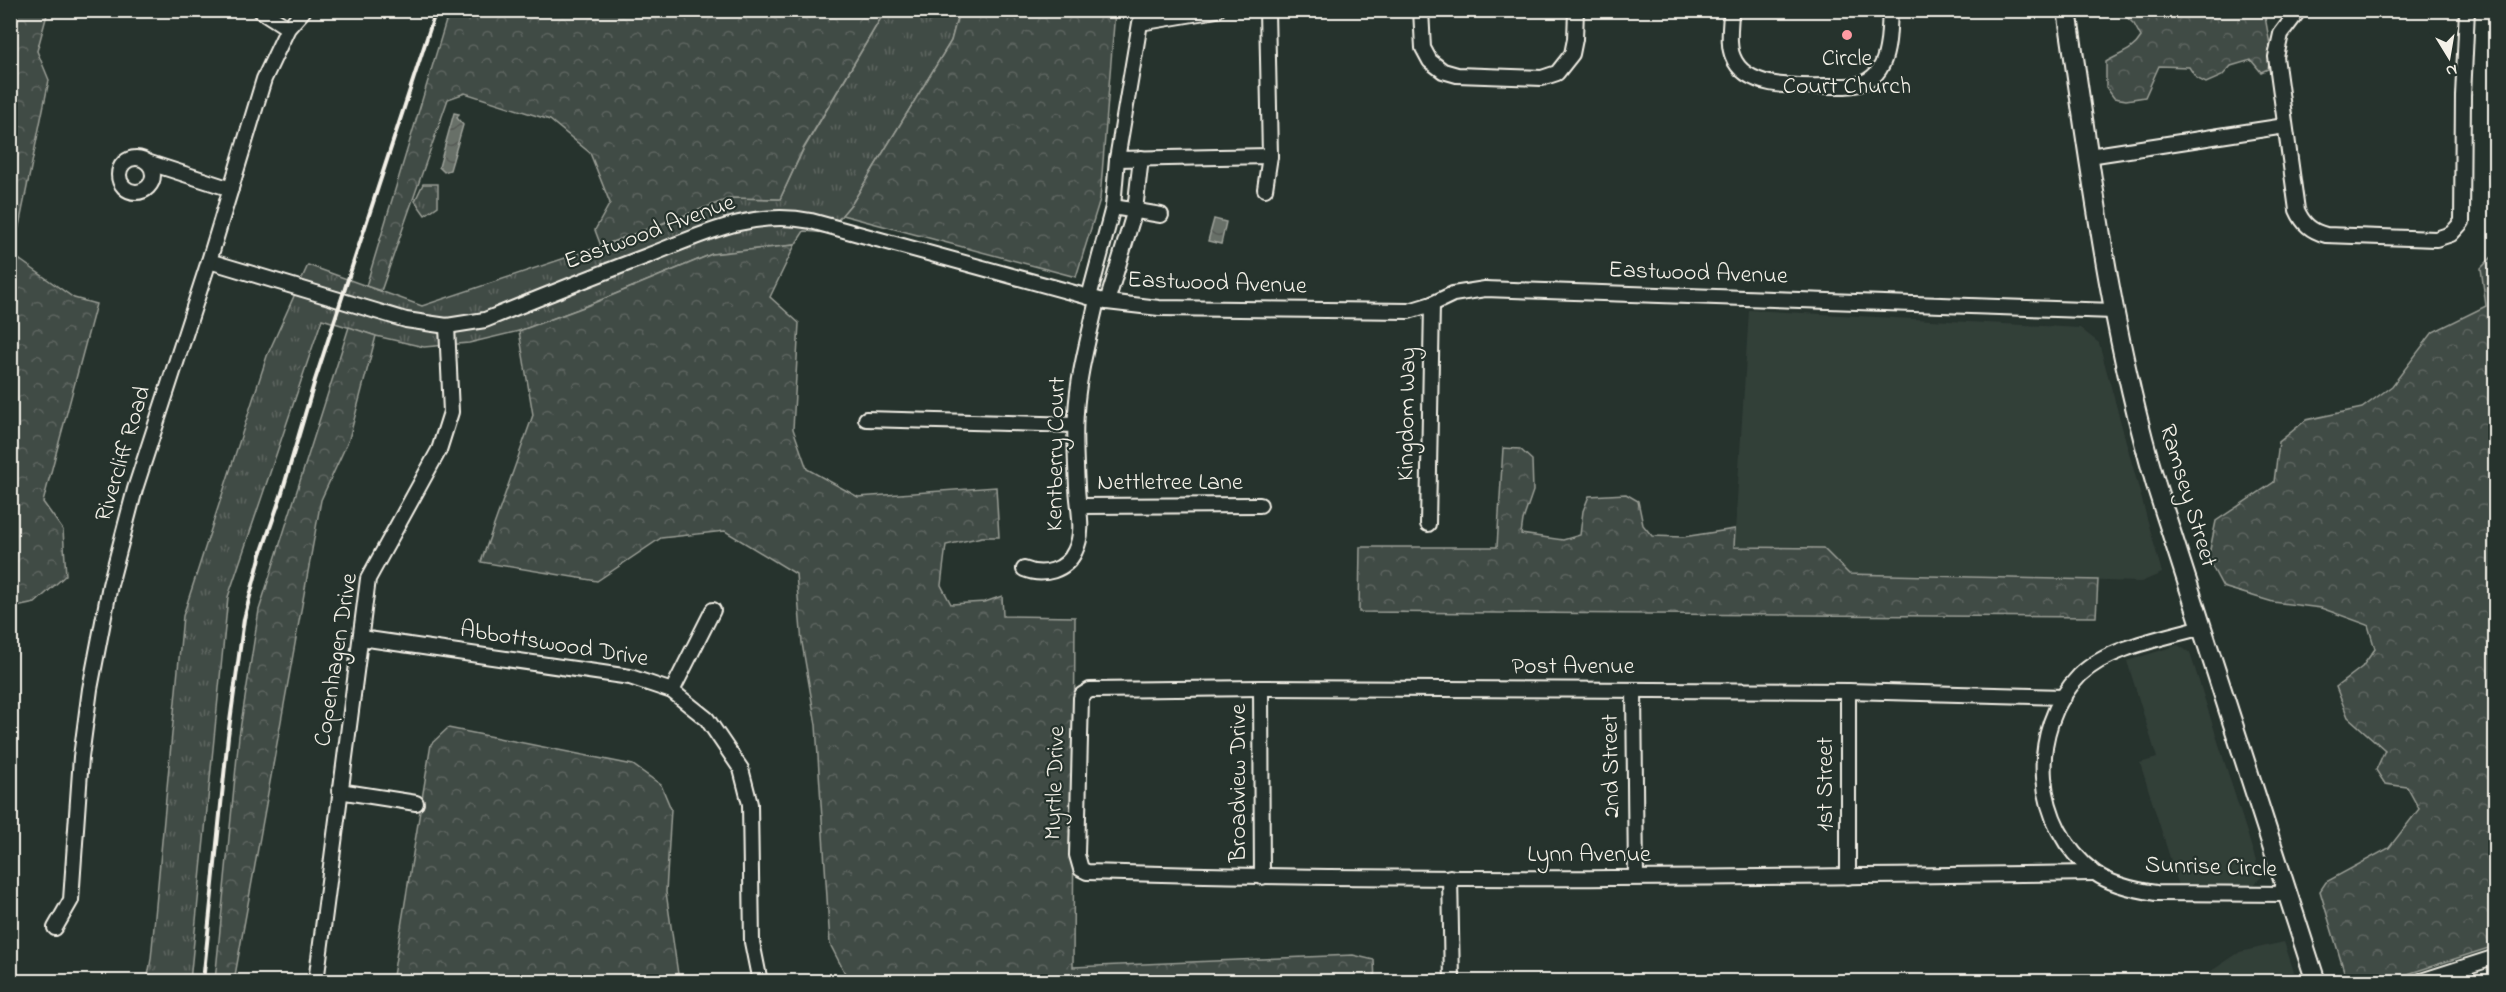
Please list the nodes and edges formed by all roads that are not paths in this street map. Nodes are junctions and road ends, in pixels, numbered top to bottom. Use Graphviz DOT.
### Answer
graph roads {
  1 [pos="260,10"];
  2 [pos="304,10"];
  3 [pos="1217,10"];
  4 [pos="1268,10"];
  5 [pos="1422,10"];
  6 [pos="1576,10"];
  7 [pos="1731,10"];
  8 [pos="1890,10"];
  9 [pos="2067,10"];
  10 [pos="2299,10"];
  11 [pos="2467,10"];
  12 [pos="288,28"];
  13 [pos="2285,126"];
  14 [pos="1270,156"];
  15 [pos="2089,156"];
  16 [pos="1141,158"];
  17 [pos="1117,159"];
  18 [pos="147,162"];
  19 [pos="231,189"];
  20 [pos="1265,189"];
  21 [pos="1113,207"];
  22 [pos="1135,210"];
  23 [pos="1161,215"];
  24 [pos="209,261"];
  25 [pos="1098,300"];
  26 [pos="1432,304"];
  27 [pos="2114,311"];
  28 [pos="447,326"];
  29 [pos="866,419"];
  30 [pos="1076,425"];
  31 [pos="1260,505"];
  32 [pos="1080,506"];
  33 [pos="1428,524"];
  34 [pos="1024,569"];
  35 [pos="713,610"];
  36 [pos="2202,627"];
  37 [pos="361,638"];
  38 [pos="1261,688"];
  39 [pos="1634,690"];
  40 [pos="1848,691"];
  41 [pos="672,692"];
  42 [pos="1082,695"];
  43 [pos="2064,697"];
  44 [pos="339,791"];
  45 [pos="416,803"];
  46 [pos="1083,871"];
  47 [pos="2094,873"];
  48 [pos="1262,877"];
  49 [pos="1636,877"];
  50 [pos="1848,877"];
  51 [pos="1450,878"];
  52 [pos="2288,894"];
  53 [pos="56,928"];
  54 [pos="2496,957"];
  55 [pos="316,981"];
  56 [pos="760,981"];
  57 [pos="1452,981"];
  58 [pos="2316,981"];
  59 [pos="2418,981"];
  1 -- 12 [label="street"];
  2 -- 12 [label="street, Rivercliff Road"];
  3 -- 17 [label="street"];
  4 -- 14 [label="street"];
  5 -- 6 [label="street"];
  7 -- 8 [label="street"];
  9 -- 15 [label="main road, Ramsey Street"];
  10 -- 13 [label="street"];
  11 -- 13 [label="street"];
  12 -- 19 [label="street, Rivercliff Road"];
  13 -- 15 [label="street"];
  14 -- 16 [label="street"];
  14 -- 20 [label="street"];
  15 -- 27 [label="main road, Ramsey Street"];
  16 -- 17 [label="street"];
  16 -- 22 [label="street"];
  17 -- 21 [label="street"];
  18 -- 19 [label="street"];
  19 -- 24 [label="street, Rivercliff Road"];
  21 -- 22 [label="street"];
  21 -- 25 [label="street"];
  22 -- 23 [label="street"];
  22 -- 25 [label="street"];
  24 -- 28 [label="street, Eastwood Avenue"];
  24 -- 53 [label="street, Rivercliff Road"];
  25 -- 26 [label="street, Eastwood Avenue"];
  25 -- 28 [label="street, Eastwood Avenue"];
  25 -- 30 [label="street, Kentberry Court"];
  26 -- 27 [label="street, Eastwood Avenue"];
  26 -- 33 [label="street, Kingdom Way"];
  27 -- 36 [label="main road, Ramsey Street"];
  28 -- 37 [label="street, Copenhagen Drive"];
  29 -- 30 [label="street"];
  30 -- 32 [label="street, Kentberry Court"];
  31 -- 32 [label="street, Nettletree Lane"];
  32 -- 34 [label="street, Kentberry Court"];
  35 -- 41 [label="street"];
  36 -- 43 [label="street, Sunrise Circle"];
  36 -- 52 [label="main road, Ramsey Street"];
  37 -- 41 [label="street, Abbottswood Drive"];
  37 -- 44 [label="street, Copenhagen Drive"];
  38 -- 39 [label="street, Post Avenue"];
  38 -- 42 [label="street, Post Avenue"];
  38 -- 48 [label="street, Broadview Drive"];
  39 -- 40 [label="street, Post Avenue"];
  39 -- 49 [label="street, 2nd Street"];
  40 -- 43 [label="street, Post Avenue"];
  40 -- 50 [label="street, 1st Street"];
  41 -- 56 [label="street, Abbottswood Drive"];
  42 -- 46 [label="street, Myrtle Drive"];
  43 -- 47 [label="street, Sunrise Circle"];
  44 -- 45 [label="street"];
  44 -- 55 [label="street, Copenhagen Drive"];
  46 -- 48 [label="street, Lynn Avenue"];
  47 -- 50 [label="street, Lynn Avenue"];
  47 -- 52 [label="street, Sunrise Circle"];
  48 -- 51 [label="street, Lynn Avenue"];
  49 -- 50 [label="street, Lynn Avenue"];
  49 -- 51 [label="street, Lynn Avenue"];
  51 -- 57 [label="street"];
  52 -- 58 [label="main road, Ramsey Street"];
  54 -- 59 [label="street"];
}
